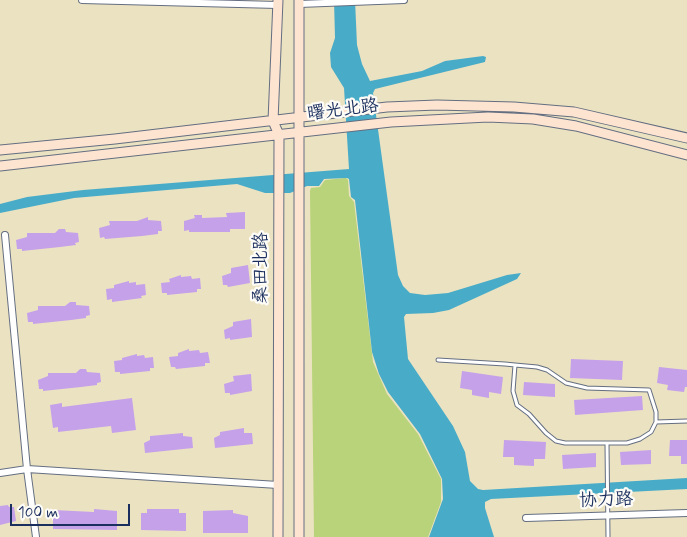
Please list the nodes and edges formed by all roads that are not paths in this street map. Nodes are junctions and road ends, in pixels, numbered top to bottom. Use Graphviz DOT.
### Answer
graph roads {
  1 [pos="82,0"];
  2 [pos="404,0"];
  3 [pos="377,1"];
  4 [pos="278,2"];
  5 [pos="299,2"];
  6 [pos="299,118"];
  7 [pos="273,121"];
  8 [pos="299,132"];
  9 [pos="279,135"];
  10 [pos="687,138"];
  11 [pos="0,150"];
  12 [pos="687,155"];
  13 [pos="0,166"];
  14 [pos="5,235"];
  15 [pos="438,360"];
  16 [pos="515,365"];
  17 [pos="687,421"];
  18 [pos="656,422"];
  19 [pos="607,443"];
  20 [pos="27,469"];
  21 [pos="0,473"];
  22 [pos="278,485"];
  23 [pos="687,513"];
  24 [pos="609,516"];
  25 [pos="526,518"];
  26 [pos="36,537"];
  27 [pos="278,537"];
  28 [pos="300,537"];
  29 [pos="608,537"];
  1 -- 4 [label="street"];
  2 -- 3 [label="street"];
  3 -- 5 [label="street"];
  4 -- 7 [label="main road, 桑田北路"];
  5 -- 6 [label="main road"];
  6 -- 7 [label="main road, 曙光北路"];
  6 -- 8 [label="main road"];
  6 -- 10 [label="main road, 曙光北路"];
  7 -- 9 [label="main road, 桑田北路"];
  7 -- 11 [label="main road, 曙光北路"];
  8 -- 9 [label="main road, 曙光北路"];
  8 -- 12 [label="main road, 曙光北路"];
  8 -- 28 [label="main road"];
  9 -- 13 [label="main road, 曙光北路"];
  9 -- 22 [label="main road, 桑田北路"];
  14 -- 20 [label="street"];
  15 -- 16 [label="lane"];
  16 -- 18 [label="lane"];
  16 -- 19 [label="lane"];
  17 -- 18 [label="lane"];
  18 -- 19 [label="lane"];
  19 -- 24 [label="lane"];
  20 -- 21 [label="street"];
  20 -- 22 [label="street"];
  20 -- 26 [label="street"];
  22 -- 27 [label="main road, 桑田北路"];
  23 -- 24 [label="street, 协力路"];
  24 -- 25 [label="street, 协力路"];
  24 -- 29 [label="lane"];
}
